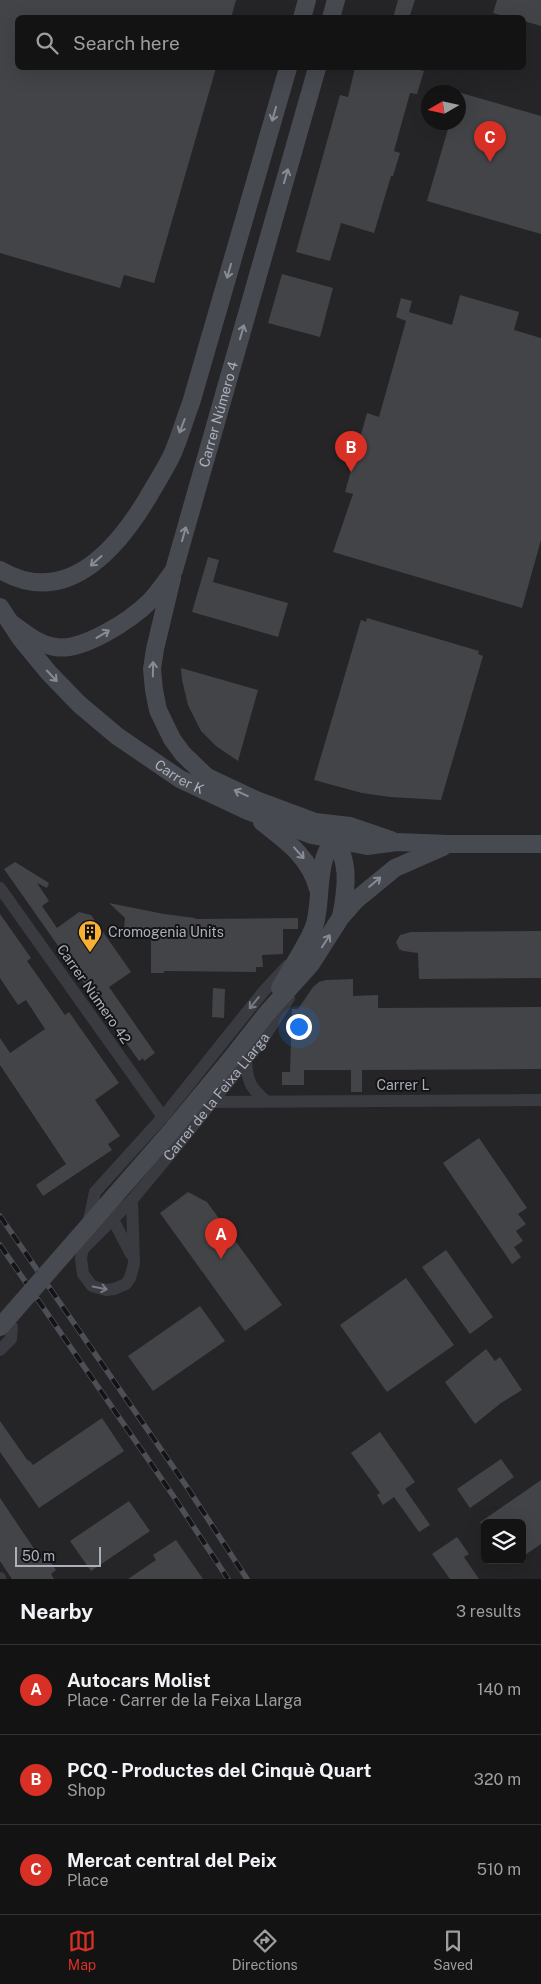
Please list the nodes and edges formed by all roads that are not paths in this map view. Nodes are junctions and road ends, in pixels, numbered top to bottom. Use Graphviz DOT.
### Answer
graph roads {
  1 [pos="307,0"];
  2 [pos="336,0"];
  3 [pos="303,15"];
  4 [pos="332,15"];
  5 [pos="287,70"];
  6 [pos="316,70"];
  7 [pos="0,570"];
  8 [pos="174,570"];
  9 [pos="0,607"];
  10 [pos="11,623"];
  11 [pos="248,811"];
  12 [pos="315,822"];
  13 [pos="370,833"];
  14 [pos="335,839"];
  15 [pos="397,842"];
  16 [pos="448,844"];
  17 [pos="541,844"];
  18 [pos="0,888"];
  19 [pos="320,904"];
  20 [pos="341,917"];
  21 [pos="305,959"];
  22 [pos="238,1060"];
  23 [pos="541,1100"];
  24 [pos="266,1101"];
  25 [pos="212,1102"];
  26 [pos="163,1117"];
  27 [pos="132,1200"];
  28 [pos="112,1220"];
  29 [pos="82,1250"];
  30 [pos="134,1264"];
  31 [pos="0,1327"];
  32 [pos="0,1350"];
  1 -- 3 [label="main road"];
  2 -- 4 [label="main road"];
  5 -- 7 [label="main road, Carrer Número 4, one-way"];
  8 -- 6 [label="main road, Carrer Número 4, one-way"];
  10 -- 8 [label="main road, Carrer Número 4, one-way"];
  12 -- 8 [label="main road, Carrer K, one-way"];
  9 -- 10 [label="main road, Carrer K"];
  10 -- 11 [label="main road, Carrer K, one-way"];
  11 -- 14 [label="main road, Carrer K"];
  11 -- 19 [label="main road, Carrer de la Feixa Llarga, one-way"];
  12 -- 13 [label="main road, Carrer K"];
  12 -- 14 [label="main road, Carrer de la Feixa Llarga"];
  13 -- 14 [label="main road"];
  13 -- 15 [label="main road, Carrer K"];
  14 -- 15 [label="main road, Carrer K"];
  14 -- 19 [label="main road, Carrer de la Feixa Llarga"];
  14 -- 20 [label="main road, Carrer de la Feixa Llarga"];
  15 -- 16 [label="main road, Carrer K"];
  16 -- 17 [label="main road, Carrer K"];
  20 -- 16 [label="main road, Carrer de la Feixa Llarga, one-way"];
  18 -- 26 [label="street, Carrer Número 42"];
  19 -- 21 [label="main road, Carrer de la Feixa Llarga"];
  21 -- 20 [label="main road, Carrer de la Feixa Llarga, one-way"];
  21 -- 22 [label="main road, Carrer de la Feixa Llarga"];
  21 -- 22 [label="street, Carrer de la Feixa Llarga"];
  21 -- 26 [label="street, Carrer de la Feixa Llarga, one-way"];
  22 -- 24 [label="street"];
  22 -- 25 [label="street, Carrer de la Feixa Llarga"];
  22 -- 31 [label="main road, Carrer de la Feixa Llarga, bridge"];
  23 -- 24 [label="street, Carrer L"];
  24 -- 25 [label="street, Carrer L"];
  25 -- 27 [label="street, Carrer de la Feixa Llarga"];
  26 -- 28 [label="street, Carrer de la Feixa Llarga"];
  26 -- 29 [label="street, Carrer de la Feixa Llarga"];
  27 -- 28 [label="street, Carrer de la Feixa Llarga"];
  27 -- 30 [label="street, Carrer de la Feixa Llarga"];
  28 -- 29 [label="street, Carrer de la Feixa Llarga"];
  28 -- 30 [label="street, Carrer de la Feixa Llarga"];
  29 -- 30 [label="street, Carrer de la Feixa Llarga, one-way"];
  31 -- 32 [label="street, Carrer de la Feixa Llarga"];
}
